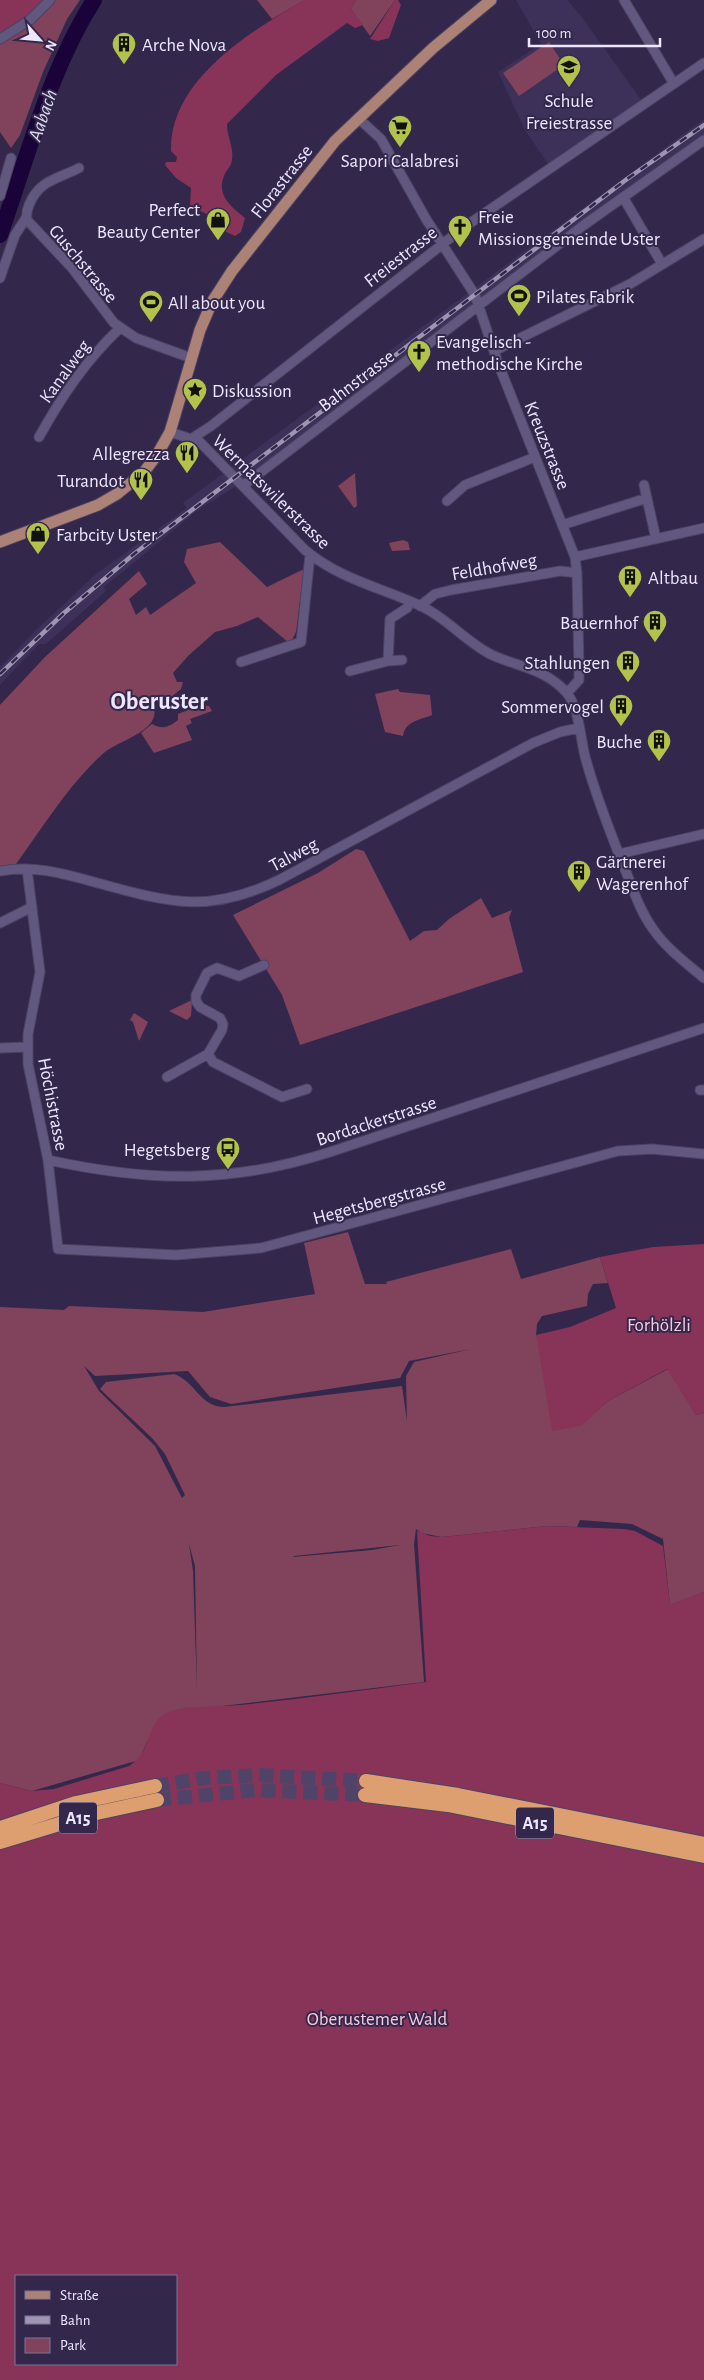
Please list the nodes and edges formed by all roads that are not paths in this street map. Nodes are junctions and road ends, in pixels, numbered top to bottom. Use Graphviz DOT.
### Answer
graph roads {
  1 [pos="50,0"];
  2 [pos="491,0"];
  3 [pos="624,0"];
  4 [pos="0,39"];
  5 [pos="704,63"];
  6 [pos="674,84"];
  7 [pos="358,118"];
  8 [pos="704,140"];
  9 [pos="11,158"];
  10 [pos="79,168"];
  11 [pos="0,195"];
  12 [pos="623,197"];
  13 [pos="26,218"];
  14 [pos="704,239"];
  15 [pos="442,243"];
  16 [pos="662,264"];
  17 [pos="0,278"];
  18 [pos="478,307"];
  19 [pos="120,328"];
  20 [pos="494,351"];
  21 [pos="192,358"];
  22 [pos="170,432"];
  23 [pos="39,437"];
  24 [pos="195,437"];
  25 [pos="535,457"];
  26 [pos="244,485"];
  27 [pos="644,485"];
  28 [pos="647,498"];
  29 [pos="448,501"];
  30 [pos="562,524"];
  31 [pos="704,528"];
  32 [pos="656,539"];
  33 [pos="0,542"];
  34 [pos="310,554"];
  35 [pos="575,557"];
  36 [pos="578,573"];
  37 [pos="410,602"];
  38 [pos="420,606"];
  39 [pos="402,660"];
  40 [pos="241,662"];
  41 [pos="388,662"];
  42 [pos="350,671"];
  43 [pos="567,693"];
  44 [pos="578,728"];
  45 [pos="704,834"];
  46 [pos="619,854"];
  47 [pos="27,869"];
  48 [pos="0,872"];
  49 [pos="32,907"];
  50 [pos="0,923"];
  51 [pos="264,965"];
  52 [pos="704,978"];
  53 [pos="704,1028"];
  54 [pos="27,1047"];
  55 [pos="0,1048"];
  56 [pos="208,1054"];
  57 [pos="167,1077"];
  58 [pos="307,1089"];
  59 [pos="704,1154"];
  60 [pos="48,1160"];
  61 [pos="58,1249"];
  62 [pos="0,1828"];
  63 [pos="0,1842"];
  64 [pos="704,1844"];
  65 [pos="704,1856"];
  1 -- 4 [label="street"];
  2 -- 7 [label="main road, Florastrasse"];
  3 -- 6 [label="street"];
  5 -- 6 [label="street, Freiestrasse"];
  6 -- 15 [label="street, Freiestrasse"];
  7 -- 15 [label="street, Kreuzstrasse"];
  7 -- 21 [label="main road, Florastrasse"];
  8 -- 12 [label="street, Bahnstrasse"];
  9 -- 11 [label="street"];
  10 -- 13 [label="street, Guschstrasse"];
  12 -- 16 [label="street"];
  12 -- 18 [label="street, Bahnstrasse"];
  13 -- 17 [label="street"];
  13 -- 19 [label="street, Guschstrasse"];
  14 -- 16 [label="street"];
  15 -- 18 [label="street, Kreuzstrasse"];
  15 -- 24 [label="street, Freiestrasse"];
  16 -- 20 [label="street"];
  18 -- 20 [label="street, Kreuzstrasse"];
  18 -- 26 [label="street, Bahnstrasse"];
  19 -- 21 [label="street, Guschstrasse"];
  19 -- 23 [label="street, Kanalweg"];
  20 -- 25 [label="street, Kreuzstrasse"];
  21 -- 22 [label="main road, Florastrasse"];
  22 -- 24 [label="street"];
  22 -- 33 [label="main road, Florastrasse"];
  24 -- 26 [label="street, Wermatswilerstrasse"];
  25 -- 29 [label="street"];
  25 -- 30 [label="street, Kreuzstrasse"];
  26 -- 34 [label="street, Wermatswilerstrasse"];
  27 -- 28 [label="street"];
  28 -- 30 [label="street"];
  28 -- 32 [label="street"];
  30 -- 35 [label="street, Kreuzstrasse"];
  31 -- 32 [label="street"];
  32 -- 35 [label="street"];
  34 -- 37 [label="street, Wermatswilerstrasse"];
  34 -- 40 [label="street"];
  35 -- 36 [label="street, Kreuzstrasse"];
  36 -- 38 [label="street, Feldhofweg"];
  36 -- 43 [label="street, Kreuzstrasse"];
  37 -- 38 [label="street, Wermatswilerstrasse"];
  37 -- 41 [label="street"];
  38 -- 43 [label="street, Wermatswilerstrasse"];
  39 -- 41 [label="street"];
  41 -- 42 [label="street"];
  43 -- 44 [label="street"];
  44 -- 46 [label="street"];
  44 -- 47 [label="street, Talweg"];
  45 -- 46 [label="street"];
  46 -- 52 [label="street"];
  47 -- 48 [label="street, Talweg"];
  47 -- 49 [label="street, Höchistrasse"];
  49 -- 50 [label="street"];
  49 -- 54 [label="street, Höchistrasse"];
  51 -- 56 [label="street"];
  53 -- 60 [label="street, Bordackerstrasse"];
  54 -- 55 [label="street"];
  54 -- 60 [label="street, Höchistrasse"];
  56 -- 57 [label="street"];
  56 -- 58 [label="street"];
  59 -- 61 [label="street, Hegetsbergstrasse"];
  60 -- 61 [label="street, Höchistrasse"];
  62 -- 63 [label="highway, A15"];
  64 -- 65 [label="highway, A15"];
}
